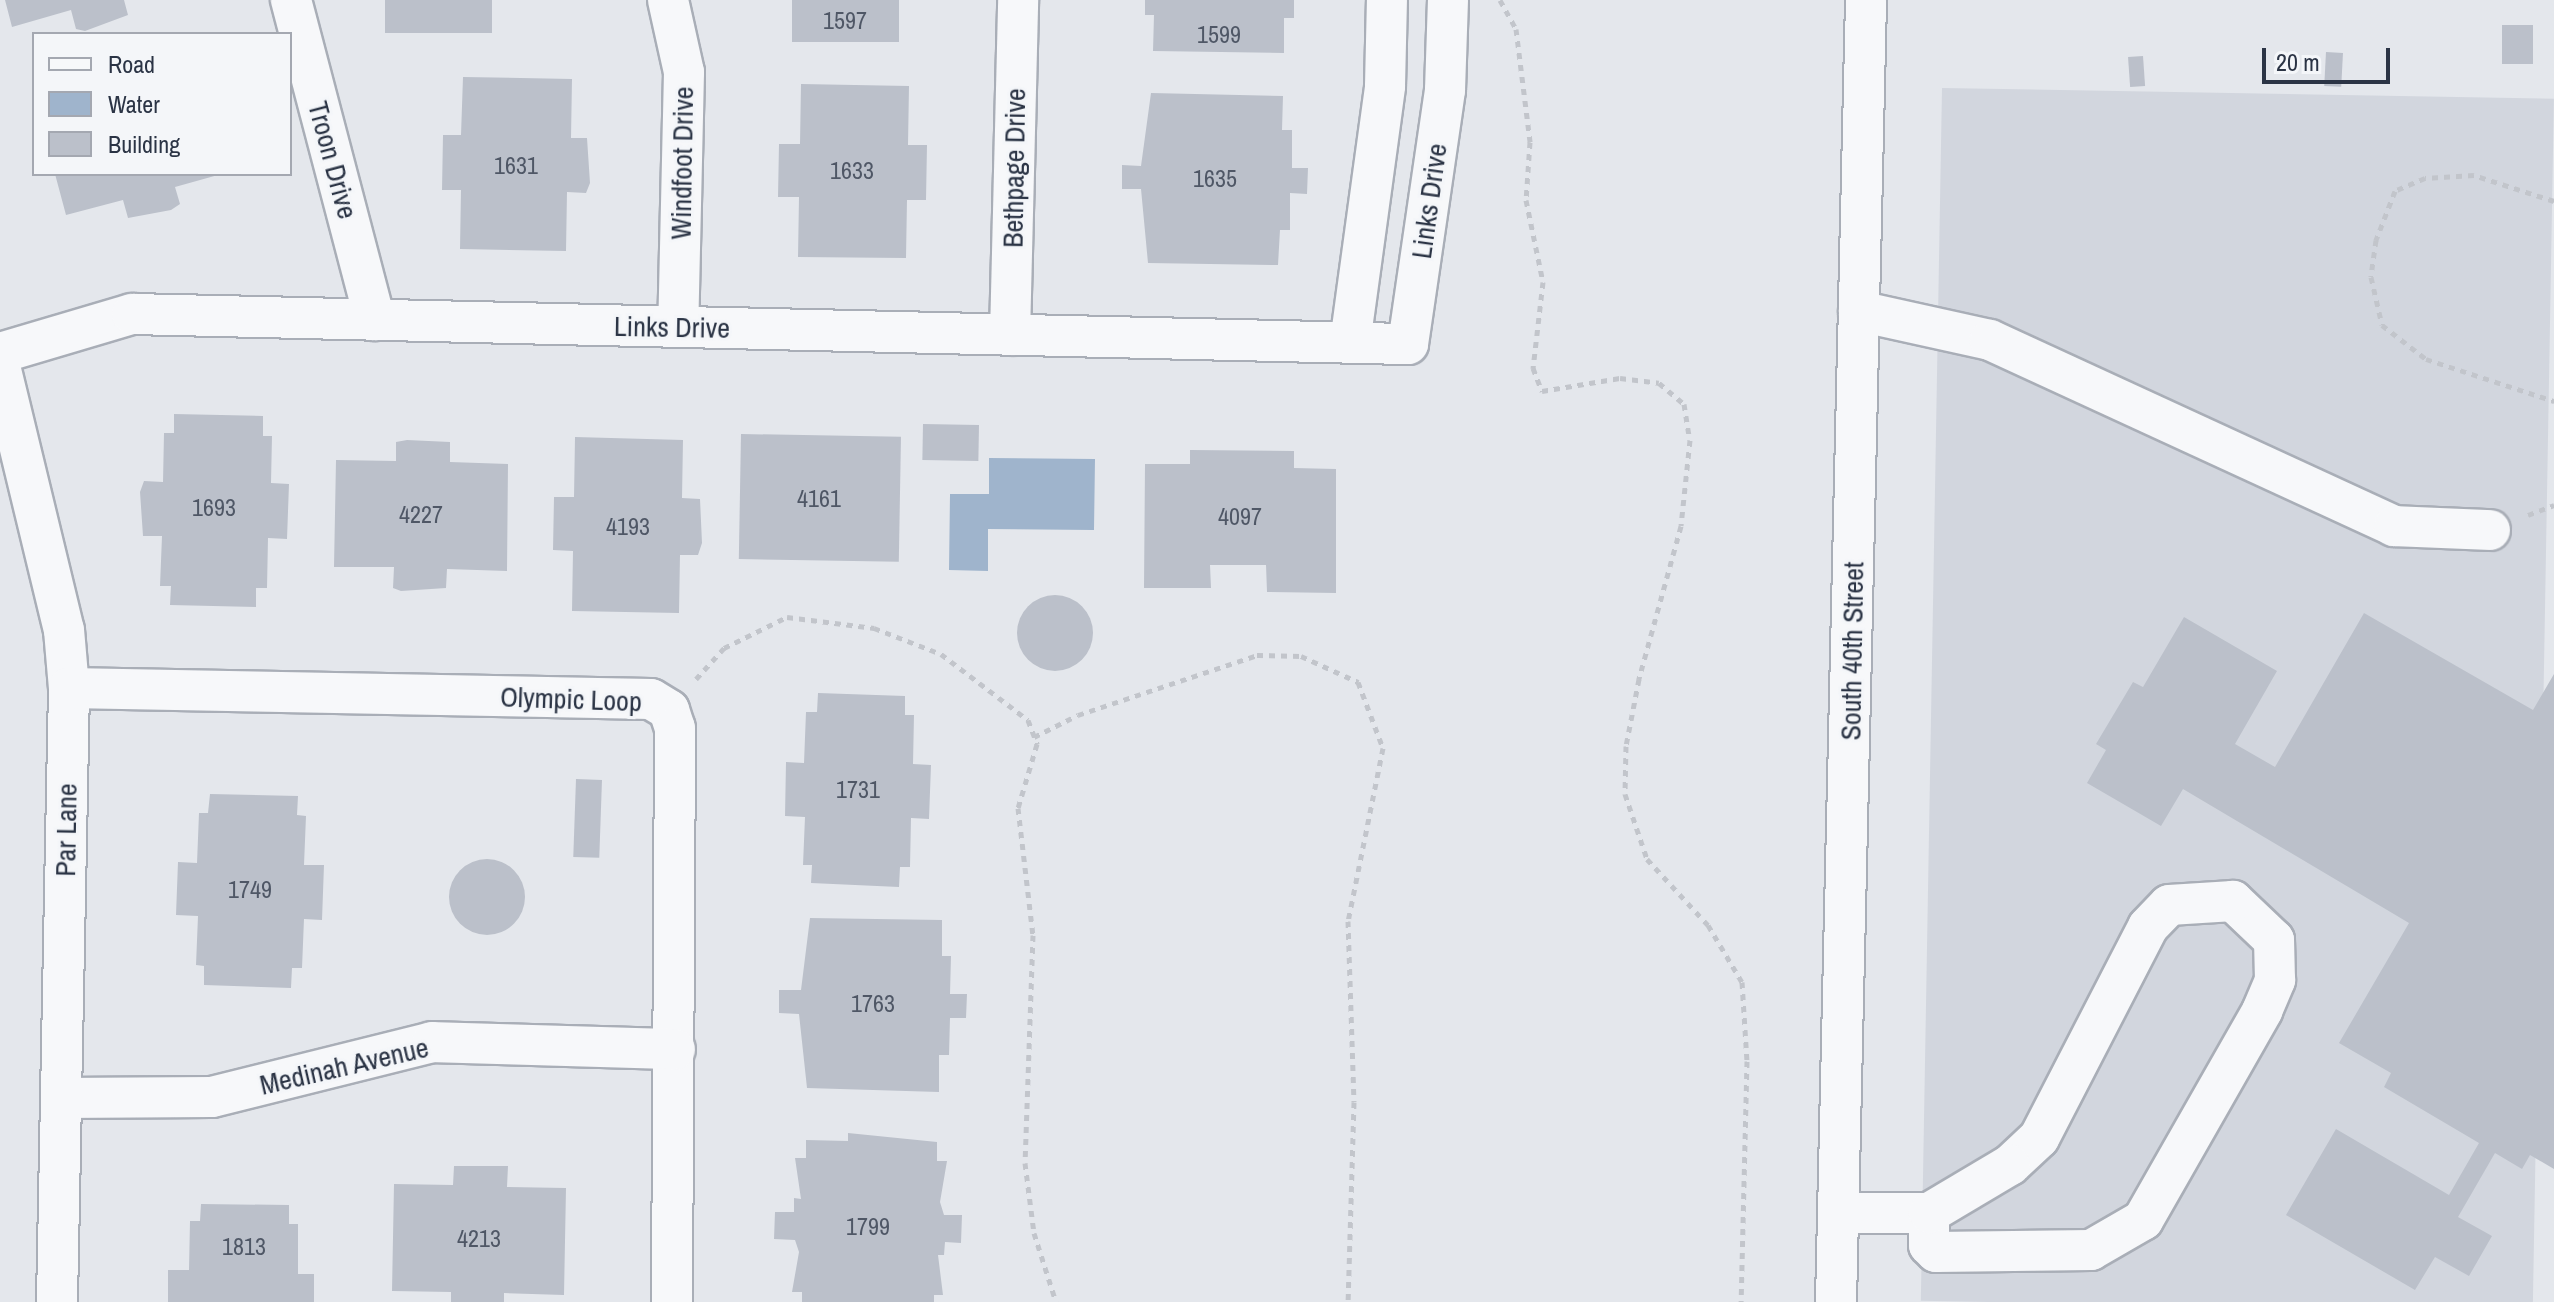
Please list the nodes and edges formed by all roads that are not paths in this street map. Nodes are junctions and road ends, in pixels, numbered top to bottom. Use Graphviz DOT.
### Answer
graph roads {
  1 [pos="291,0"];
  2 [pos="668,0"];
  3 [pos="1018,0"];
  4 [pos="1387,0"];
  5 [pos="1448,0"];
  6 [pos="1866,0"];
  7 [pos="1859,311"];
  8 [pos="375,320"];
  9 [pos="678,327"];
  10 [pos="1010,335"];
  11 [pos="1350,343"];
  12 [pos="0,353"];
  13 [pos="0,366"];
  14 [pos="2490,530"];
  15 [pos="69,688"];
  16 [pos="675,1049"];
  17 [pos="61,1098"];
  18 [pos="1840,1213"];
  19 [pos="1929,1213"];
  20 [pos="57,1302"];
  21 [pos="672,1302"];
  22 [pos="1836,1302"];
  1 -- 8 [label="street, Troon Drive"];
  2 -- 9 [label="street, Windfoot Drive"];
  3 -- 10 [label="street, Bethpage Drive"];
  4 -- 11 [label="street"];
  5 -- 11 [label="street, Links Drive"];
  6 -- 7 [label="street, South 40th Street"];
  7 -- 14 [label="street"];
  7 -- 18 [label="street, South 40th Street"];
  8 -- 9 [label="street, Links Drive"];
  8 -- 12 [label="street, Links Drive"];
  9 -- 10 [label="street, Links Drive"];
  10 -- 11 [label="street, Links Drive"];
  13 -- 15 [label="street, Par Lane"];
  15 -- 16 [label="street, Olympic Loop"];
  15 -- 17 [label="street, Par Lane"];
  16 -- 17 [label="street, Medinah Avenue"];
  16 -- 21 [label="street, Olympic Loop"];
  17 -- 20 [label="street, Par Lane"];
  18 -- 19 [label="street"];
  18 -- 22 [label="street, South 40th Street"];
  19 -- 19 [label="street"];
}
